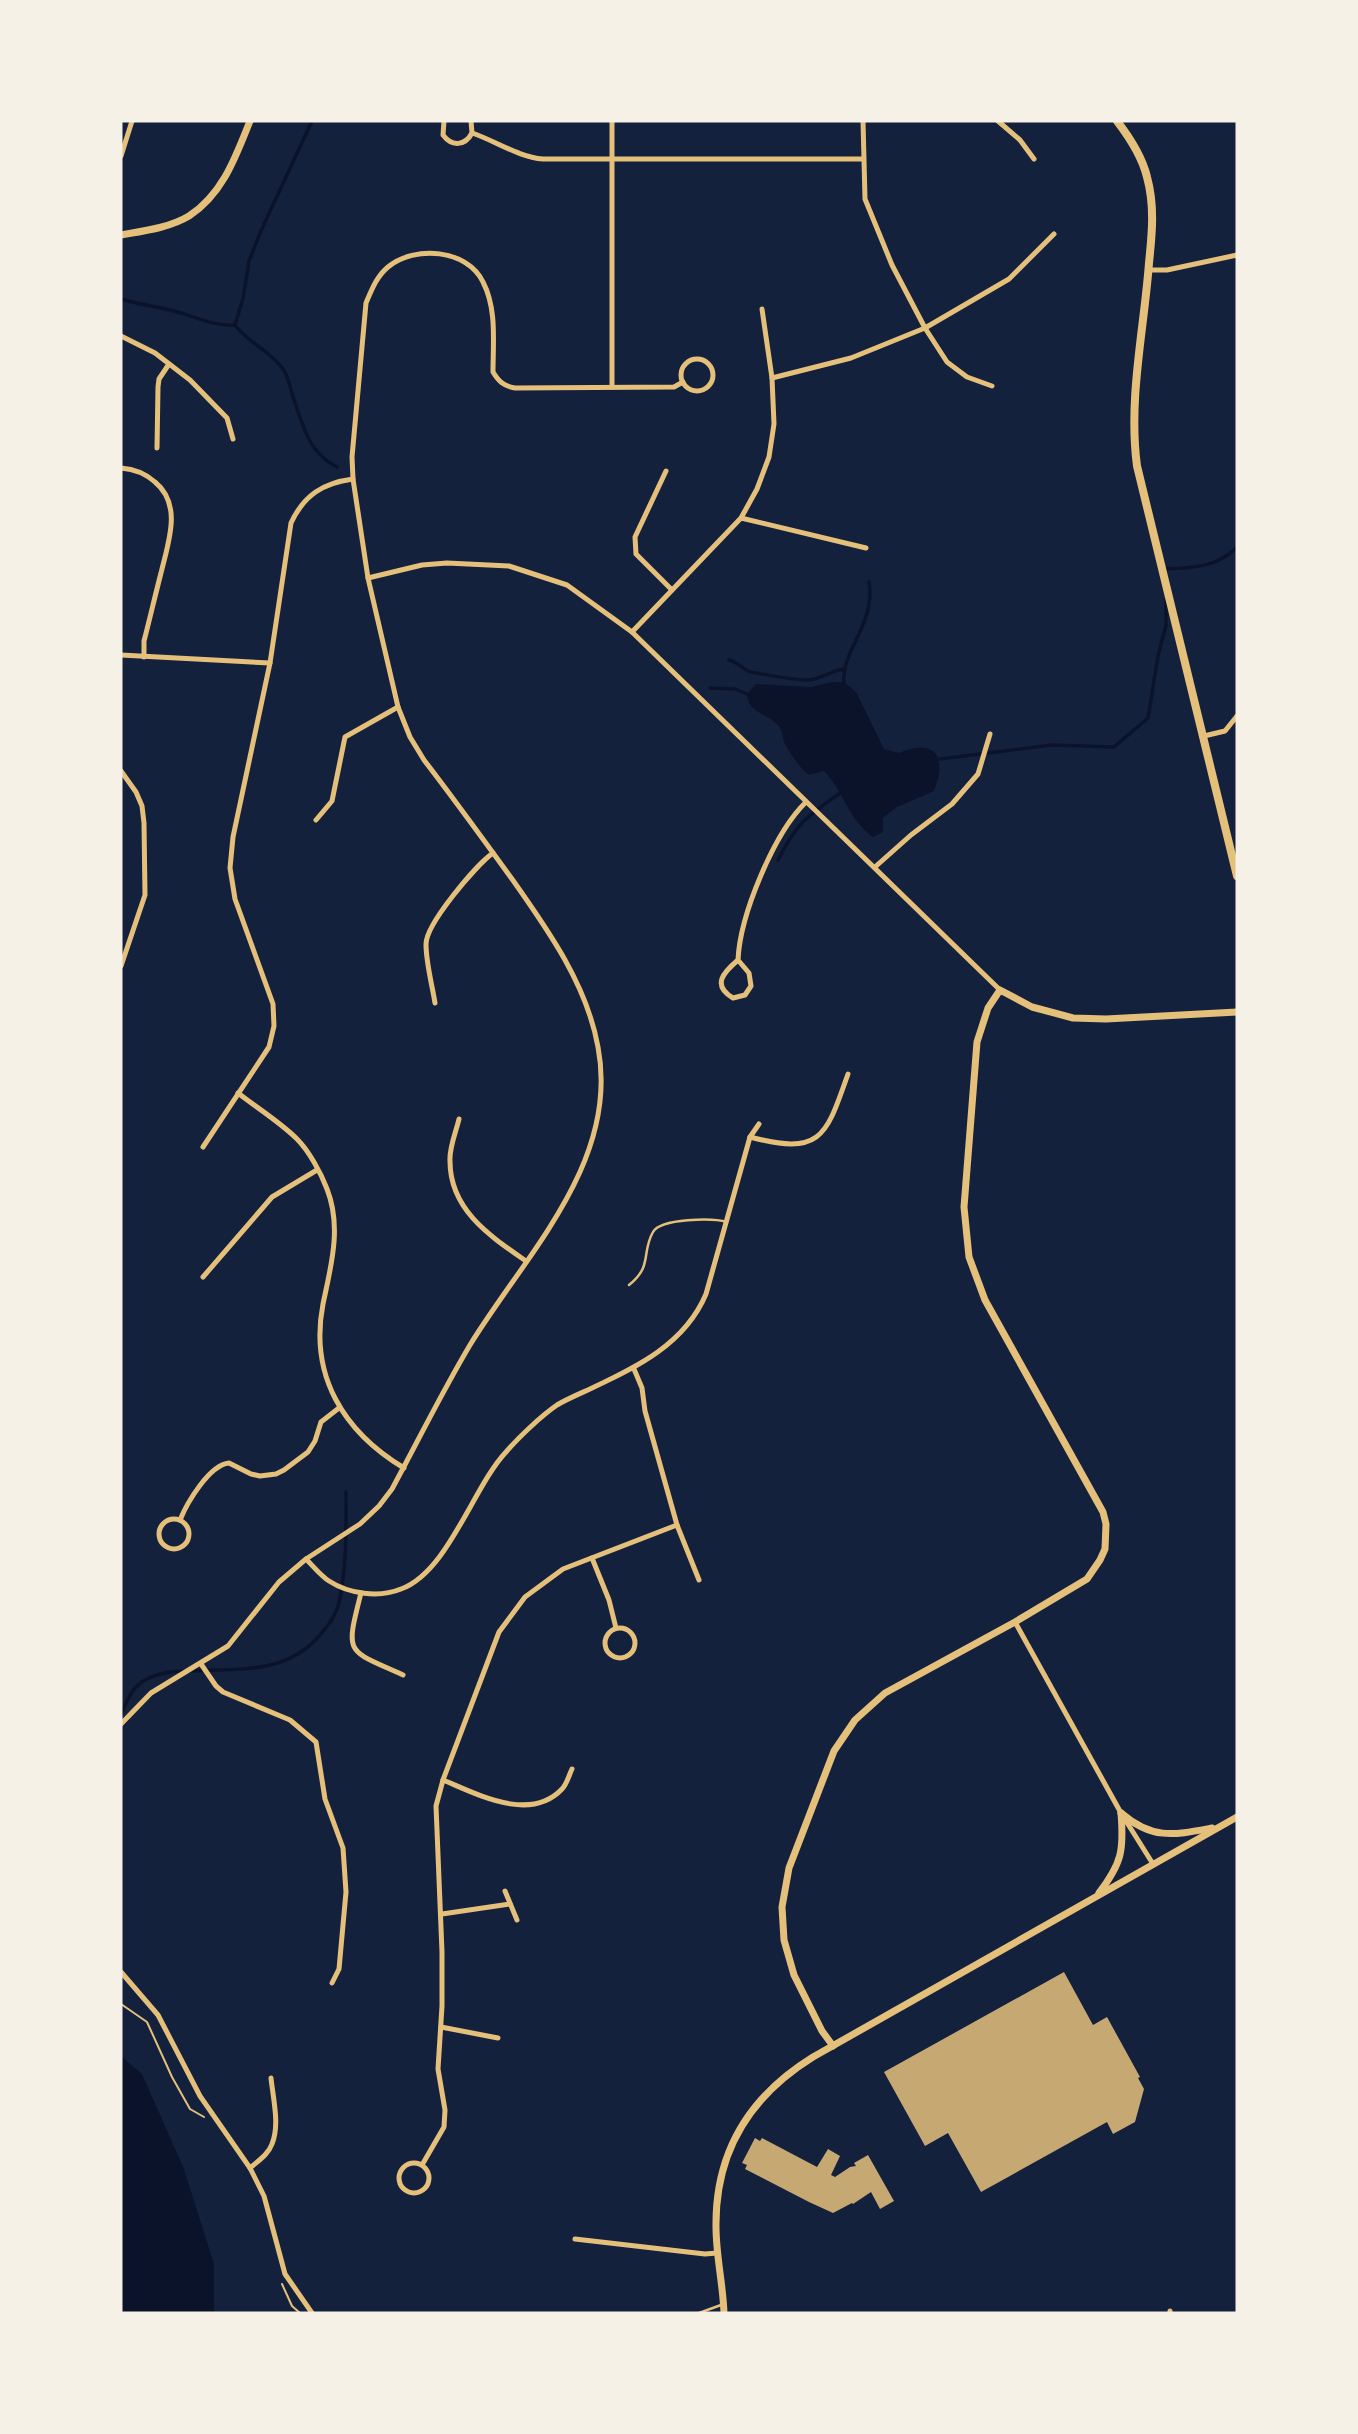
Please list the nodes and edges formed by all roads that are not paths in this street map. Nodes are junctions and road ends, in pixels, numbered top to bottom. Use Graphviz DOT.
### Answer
graph roads {
  1 [pos="132,121"];
  2 [pos="250,121"];
  3 [pos="444,121"];
  4 [pos="471,121"];
  5 [pos="612,121"];
  6 [pos="863,121"];
  7 [pos="998,121"];
  8 [pos="1116,121"];
  9 [pos="472,133"];
  10 [pos="121,156"];
  11 [pos="612,159"];
  12 [pos="863,159"];
  13 [pos="1034,159"];
  14 [pos="1054,234"];
  15 [pos="121,235"];
  16 [pos="1237,255"];
  17 [pos="1149,270"];
  18 [pos="762,309"];
  19 [pos="925,328"];
  20 [pos="121,336"];
  21 [pos="169,364"];
  22 [pos="772,378"];
  23 [pos="683,382"];
  24 [pos="992,386"];
  25 [pos="612,387"];
  26 [pos="233,439"];
  27 [pos="157,448"];
  28 [pos="121,468"];
  29 [pos="666,471"];
  30 [pos="353,479"];
  31 [pos="741,518"];
  32 [pos="866,548"];
  33 [pos="368,578"];
  34 [pos="672,590"];
  35 [pos="632,632"];
  36 [pos="121,655"];
  37 [pos="144,657"];
  38 [pos="270,663"];
  39 [pos="398,707"];
  40 [pos="1237,716"];
  41 [pos="990,734"];
  42 [pos="1204,736"];
  43 [pos="121,771"];
  44 [pos="806,802"];
  45 [pos="316,820"];
  46 [pos="493,853"];
  47 [pos="875,867"];
  48 [pos="1237,876"];
  49 [pos="738,960"];
  50 [pos="121,966"];
  51 [pos="1000,990"];
  52 [pos="435,1003"];
  53 [pos="1237,1012"];
  54 [pos="848,1074"];
  55 [pos="238,1093"];
  56 [pos="459,1119"];
  57 [pos="759,1124"];
  58 [pos="750,1137"];
  59 [pos="204,1147"];
  60 [pos="317,1170"];
  61 [pos="727,1222"];
  62 [pos="526,1261"];
  63 [pos="203,1277"];
  64 [pos="629,1285"];
  65 [pos="634,1368"];
  66 [pos="339,1408"];
  67 [pos="404,1468"];
  68 [pos="180,1520"];
  69 [pos="677,1525"];
  70 [pos="592,1558"];
  71 [pos="306,1559"];
  72 [pos="699,1580"];
  73 [pos="361,1593"];
  74 [pos="1015,1622"];
  75 [pos="616,1628"];
  76 [pos="201,1664"];
  77 [pos="403,1675"];
  78 [pos="121,1724"];
  79 [pos="572,1769"];
  80 [pos="443,1780"];
  81 [pos="1121,1813"];
  82 [pos="1237,1817"];
  83 [pos="1221,1826"];
  84 [pos="1153,1864"];
  85 [pos="505,1891"];
  86 [pos="1097,1895"];
  87 [pos="510,1904"];
  88 [pos="442,1914"];
  89 [pos="517,1920"];
  90 [pos="121,1972"];
  91 [pos="332,1983"];
  92 [pos="441,2027"];
  93 [pos="498,2038"];
  94 [pos="833,2046"];
  95 [pos="271,2078"];
  96 [pos="422,2165"];
  97 [pos="250,2168"];
  98 [pos="575,2239"];
  99 [pos="718,2253"];
  100 [pos="724,2309"];
  101 [pos="312,2313"];
  102 [pos="699,2313"];
  1 -- 10 [label="street"];
  2 -- 15 [label="street"];
  3 -- 9 [label="street"];
  4 -- 9 [label="street"];
  5 -- 11 [label="street"];
  6 -- 12 [label="street"];
  7 -- 13 [label="street"];
  8 -- 17 [label="main road"];
  9 -- 11 [label="street"];
  11 -- 12 [label="street"];
  11 -- 25 [label="street"];
  12 -- 19 [label="street"];
  14 -- 19 [label="street"];
  16 -- 17 [label="street"];
  17 -- 42 [label="main road"];
  18 -- 22 [label="street"];
  19 -- 22 [label="street"];
  19 -- 24 [label="street"];
  20 -- 21 [label="street"];
  21 -- 26 [label="street"];
  21 -- 27 [label="street"];
  22 -- 31 [label="street"];
  23 -- 23 [label="street"];
  23 -- 25 [label="street"];
  25 -- 30 [label="street"];
  28 -- 37 [label="street"];
  29 -- 34 [label="street"];
  30 -- 33 [label="street"];
  30 -- 38 [label="street"];
  31 -- 32 [label="street"];
  31 -- 34 [label="street"];
  33 -- 35 [label="street"];
  33 -- 39 [label="street"];
  34 -- 35 [label="street"];
  35 -- 44 [label="street"];
  36 -- 37 [label="street"];
  37 -- 38 [label="street"];
  38 -- 55 [label="street"];
  39 -- 45 [label="street"];
  39 -- 46 [label="street"];
  40 -- 42 [label="street"];
  41 -- 47 [label="street"];
  42 -- 48 [label="main road"];
  43 -- 50 [label="street"];
  44 -- 47 [label="street"];
  44 -- 49 [label="street"];
  46 -- 52 [label="street"];
  46 -- 62 [label="street"];
  47 -- 51 [label="street"];
  49 -- 49 [label="street"];
  51 -- 53 [label="street"];
  51 -- 74 [label="street"];
  54 -- 58 [label="street"];
  55 -- 59 [label="street"];
  55 -- 60 [label="street"];
  56 -- 62 [label="street"];
  57 -- 58 [label="street"];
  58 -- 61 [label="street"];
  60 -- 63 [label="street"];
  60 -- 66 [label="street"];
  61 -- 64 [label="lane"];
  61 -- 65 [label="street"];
  62 -- 67 [label="street"];
  65 -- 69 [label="street"];
  65 -- 73 [label="street"];
  66 -- 67 [label="street"];
  66 -- 68 [label="street"];
  67 -- 71 [label="street"];
  68 -- 68 [label="street"];
  69 -- 70 [label="street"];
  69 -- 72 [label="street"];
  70 -- 75 [label="street"];
  70 -- 80 [label="street"];
  71 -- 73 [label="street"];
  71 -- 76 [label="street"];
  73 -- 77 [label="street"];
  74 -- 81 [label="street"];
  74 -- 94 [label="street"];
  75 -- 75 [label="street"];
  76 -- 78 [label="street"];
  76 -- 91 [label="street"];
  79 -- 80 [label="street"];
  80 -- 88 [label="street"];
  81 -- 83 [label="street"];
  81 -- 84 [label="street"];
  81 -- 86 [label="street"];
  82 -- 83 [label="street"];
  83 -- 84 [label="street"];
  84 -- 86 [label="street"];
  85 -- 87 [label="street"];
  86 -- 94 [label="street"];
  87 -- 88 [label="street"];
  87 -- 89 [label="street"];
  88 -- 92 [label="street"];
  90 -- 97 [label="street"];
  92 -- 93 [label="street"];
  92 -- 96 [label="street"];
  94 -- 99 [label="street"];
  95 -- 97 [label="street"];
  96 -- 96 [label="street"];
  97 -- 101 [label="street"];
  98 -- 99 [label="street"];
  99 -- 100 [label="street"];
  100 -- 102 [label="lane"];
}
